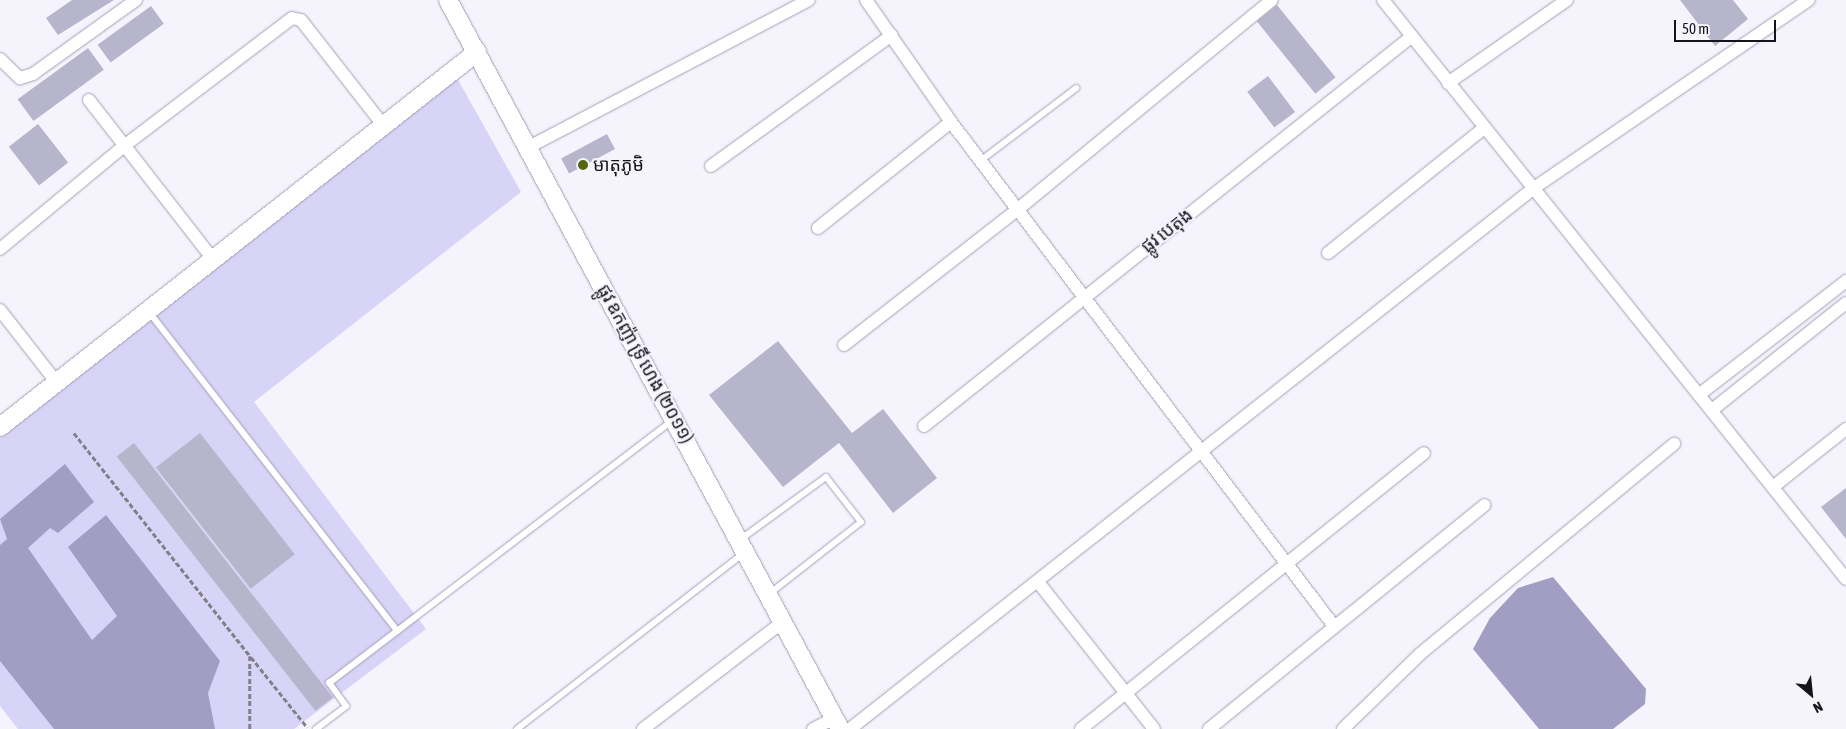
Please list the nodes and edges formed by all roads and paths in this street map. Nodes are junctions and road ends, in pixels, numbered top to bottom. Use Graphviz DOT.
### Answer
graph roads {
  1 [pos="136,0"];
  2 [pos="448,0"];
  3 [pos="810,0"];
  4 [pos="866,0"];
  5 [pos="1272,0"];
  6 [pos="1383,0"];
  7 [pos="1567,0"];
  8 [pos="1809,0"];
  9 [pos="892,35"];
  10 [pos="1411,37"];
  11 [pos="477,52"];
  12 [pos="0,59"];
  13 [pos="1448,83"];
  14 [pos="1076,88"];
  15 [pos="89,100"];
  16 [pos="951,122"];
  17 [pos="383,126"];
  18 [pos="1484,128"];
  19 [pos="124,146"];
  20 [pos="528,148"];
  21 [pos="980,161"];
  22 [pos="712,166"];
  23 [pos="1534,188"];
  24 [pos="1017,210"];
  25 [pos="818,228"];
  26 [pos="0,249"];
  27 [pos="1328,253"];
  28 [pos="213,259"];
  29 [pos="1846,281"];
  30 [pos="1083,298"];
  31 [pos="1846,303"];
  32 [pos="0,310"];
  33 [pos="148,311"];
  34 [pos="844,345"];
  35 [pos="57,383"];
  36 [pos="1700,394"];
  37 [pos="1712,410"];
  38 [pos="675,420"];
  39 [pos="924,426"];
  40 [pos="0,427"];
  41 [pos="1846,429"];
  42 [pos="74,434"];
  43 [pos="1674,444"];
  44 [pos="1203,453"];
  45 [pos="1424,453"];
  46 [pos="1773,487"];
  47 [pos="1485,505"];
  48 [pos="744,545"];
  49 [pos="1288,564"];
  50 [pos="1846,580"];
  51 [pos="1038,582"];
  52 [pos="769,594"];
  53 [pos="784,621"];
  54 [pos="1334,626"];
  55 [pos="397,631"];
  56 [pos="250,656"];
  57 [pos="1125,693"];
  58 [pos="838,724"];
  59 [pos="250,729"];
  60 [pos="308,729"];
  61 [pos="316,729"];
  62 [pos="516,729"];
  63 [pos="643,729"];
  64 [pos="813,729"];
  65 [pos="850,729"];
  66 [pos="1081,729"];
  67 [pos="1154,729"];
  68 [pos="1209,729"];
  69 [pos="1343,729"];
  1 -- 12 [label="street"];
  2 -- 11 [label="main road, ផ្លូវ ឧកញ៉ា ទ្រី ហេង (២០១១)"];
  3 -- 20 [label="street"];
  4 -- 9 [label="street"];
  5 -- 24 [label="street"];
  6 -- 10 [label="street"];
  7 -- 13 [label="street"];
  8 -- 23 [label="street"];
  9 -- 16 [label="street"];
  9 -- 22 [label="street"];
  10 -- 13 [label="street"];
  10 -- 30 [label="street, ផ្លូវ បេតុង"];
  11 -- 17 [label="main road"];
  11 -- 20 [label="main road, ផ្លូវ ឧកញ៉ា ទ្រី ហេង (២០១១)"];
  13 -- 18 [label="street"];
  14 -- 21 [label="lane"];
  15 -- 19 [label="street"];
  16 -- 21 [label="street"];
  16 -- 25 [label="street"];
  17 -- 19 [label="street"];
  17 -- 28 [label="main road"];
  18 -- 23 [label="street"];
  18 -- 27 [label="street"];
  19 -- 26 [label="street"];
  19 -- 28 [label="street"];
  20 -- 38 [label="main road, ផ្លូវ ឧកញ៉ា ទ្រី ហេង (២០១១)"];
  21 -- 24 [label="street"];
  23 -- 36 [label="street"];
  23 -- 44 [label="street"];
  24 -- 30 [label="street"];
  24 -- 34 [label="street"];
  28 -- 33 [label="main road"];
  29 -- 36 [label="street"];
  30 -- 39 [label="street, ផ្លូវ បេតុង"];
  30 -- 44 [label="street"];
  31 -- 37 [label="street"];
  32 -- 35 [label="street"];
  33 -- 35 [label="main road"];
  33 -- 55 [label="lane"];
  35 -- 40 [label="main road"];
  36 -- 37 [label="street"];
  37 -- 46 [label="street"];
  38 -- 48 [label="main road, ផ្លូវ ឧកញ៉ា ទ្រី ហេង (២០១១)"];
  38 -- 55 [label="lane"];
  41 -- 46 [label="street"];
  42 -- 56 [label="path"];
  43 -- 69 [label="street"];
  44 -- 49 [label="street"];
  44 -- 51 [label="street"];
  45 -- 49 [label="street"];
  46 -- 50 [label="street"];
  47 -- 54 [label="street"];
  48 -- 52 [label="main road, ផ្លូវ ឧកញ៉ា ទ្រី ហេង (២០១១)"];
  48 -- 52 [label="lane"];
  48 -- 62 [label="lane"];
  49 -- 54 [label="street"];
  49 -- 57 [label="street"];
  51 -- 57 [label="street"];
  51 -- 65 [label="street"];
  52 -- 53 [label="main road, ផ្លូវ ឧកញ៉ា ទ្រី ហេង (២០១១)"];
  53 -- 58 [label="main road, ផ្លូវ ឧកញ៉ា ទ្រី ហេង (២០១១)"];
  53 -- 63 [label="street"];
  54 -- 68 [label="street"];
  55 -- 61 [label="lane"];
  56 -- 59 [label="path"];
  56 -- 60 [label="path"];
  57 -- 66 [label="street"];
  57 -- 67 [label="street"];
  58 -- 64 [label="street"];
}
